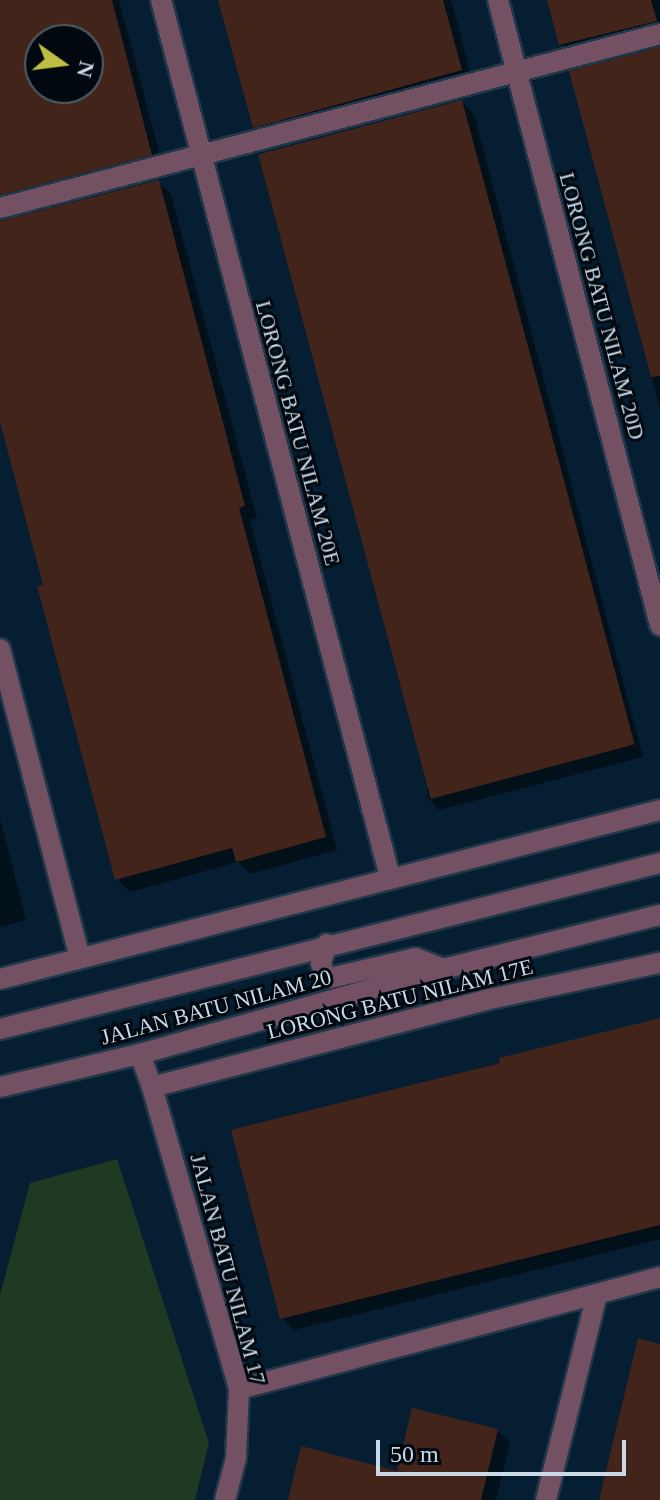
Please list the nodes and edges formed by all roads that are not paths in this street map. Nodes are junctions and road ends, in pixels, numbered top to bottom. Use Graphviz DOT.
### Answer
graph roads {
  1 [pos="161,0"];
  2 [pos="498,0"];
  3 [pos="660,34"];
  4 [pos="517,73"];
  5 [pos="202,157"];
  6 [pos="0,208"];
  7 [pos="660,625"];
  8 [pos="0,649"];
  9 [pos="660,810"];
  10 [pos="660,863"];
  11 [pos="390,877"];
  12 [pos="660,915"];
  13 [pos="327,944"];
  14 [pos="80,958"];
  15 [pos="660,963"];
  16 [pos="443,969"];
  17 [pos="0,979"];
  18 [pos="0,1029"];
  19 [pos="140,1054"];
  20 [pos="0,1087"];
  21 [pos="152,1087"];
  22 [pos="660,1277"];
  23 [pos="597,1294"];
  24 [pos="239,1389"];
  25 [pos="225,1500"];
  26 [pos="546,1500"];
  1 -- 5 [label="street, LORONG BATU NILAM 20E"];
  2 -- 4 [label="street, LORONG BATU NILAM 20D"];
  3 -- 4 [label="street"];
  4 -- 5 [label="street"];
  4 -- 7 [label="street, LORONG BATU NILAM 20D"];
  5 -- 6 [label="street"];
  5 -- 11 [label="street, LORONG BATU NILAM 20E"];
  8 -- 14 [label="street"];
  9 -- 11 [label="street"];
  10 -- 13 [label="street, JALAN BATU NILAM 20"];
  11 -- 14 [label="street"];
  12 -- 16 [label="street, JALAN BATU NILAM 20"];
  13 -- 16 [label="street, JALAN BATU NILAM 20"];
  13 -- 18 [label="street, JALAN BATU NILAM 20"];
  14 -- 17 [label="street"];
  15 -- 21 [label="street, LORONG BATU NILAM 17E"];
  16 -- 19 [label="street, JALAN BATU NILAM 20"];
  19 -- 20 [label="street, JALAN BATU NILAM 20"];
  19 -- 21 [label="street, JALAN BATU NILAM 17"];
  21 -- 24 [label="street, JALAN BATU NILAM 17"];
  22 -- 23 [label="street"];
  23 -- 24 [label="street"];
  23 -- 26 [label="street"];
  24 -- 25 [label="street, JALAN BATU NILAM 17"];
}
